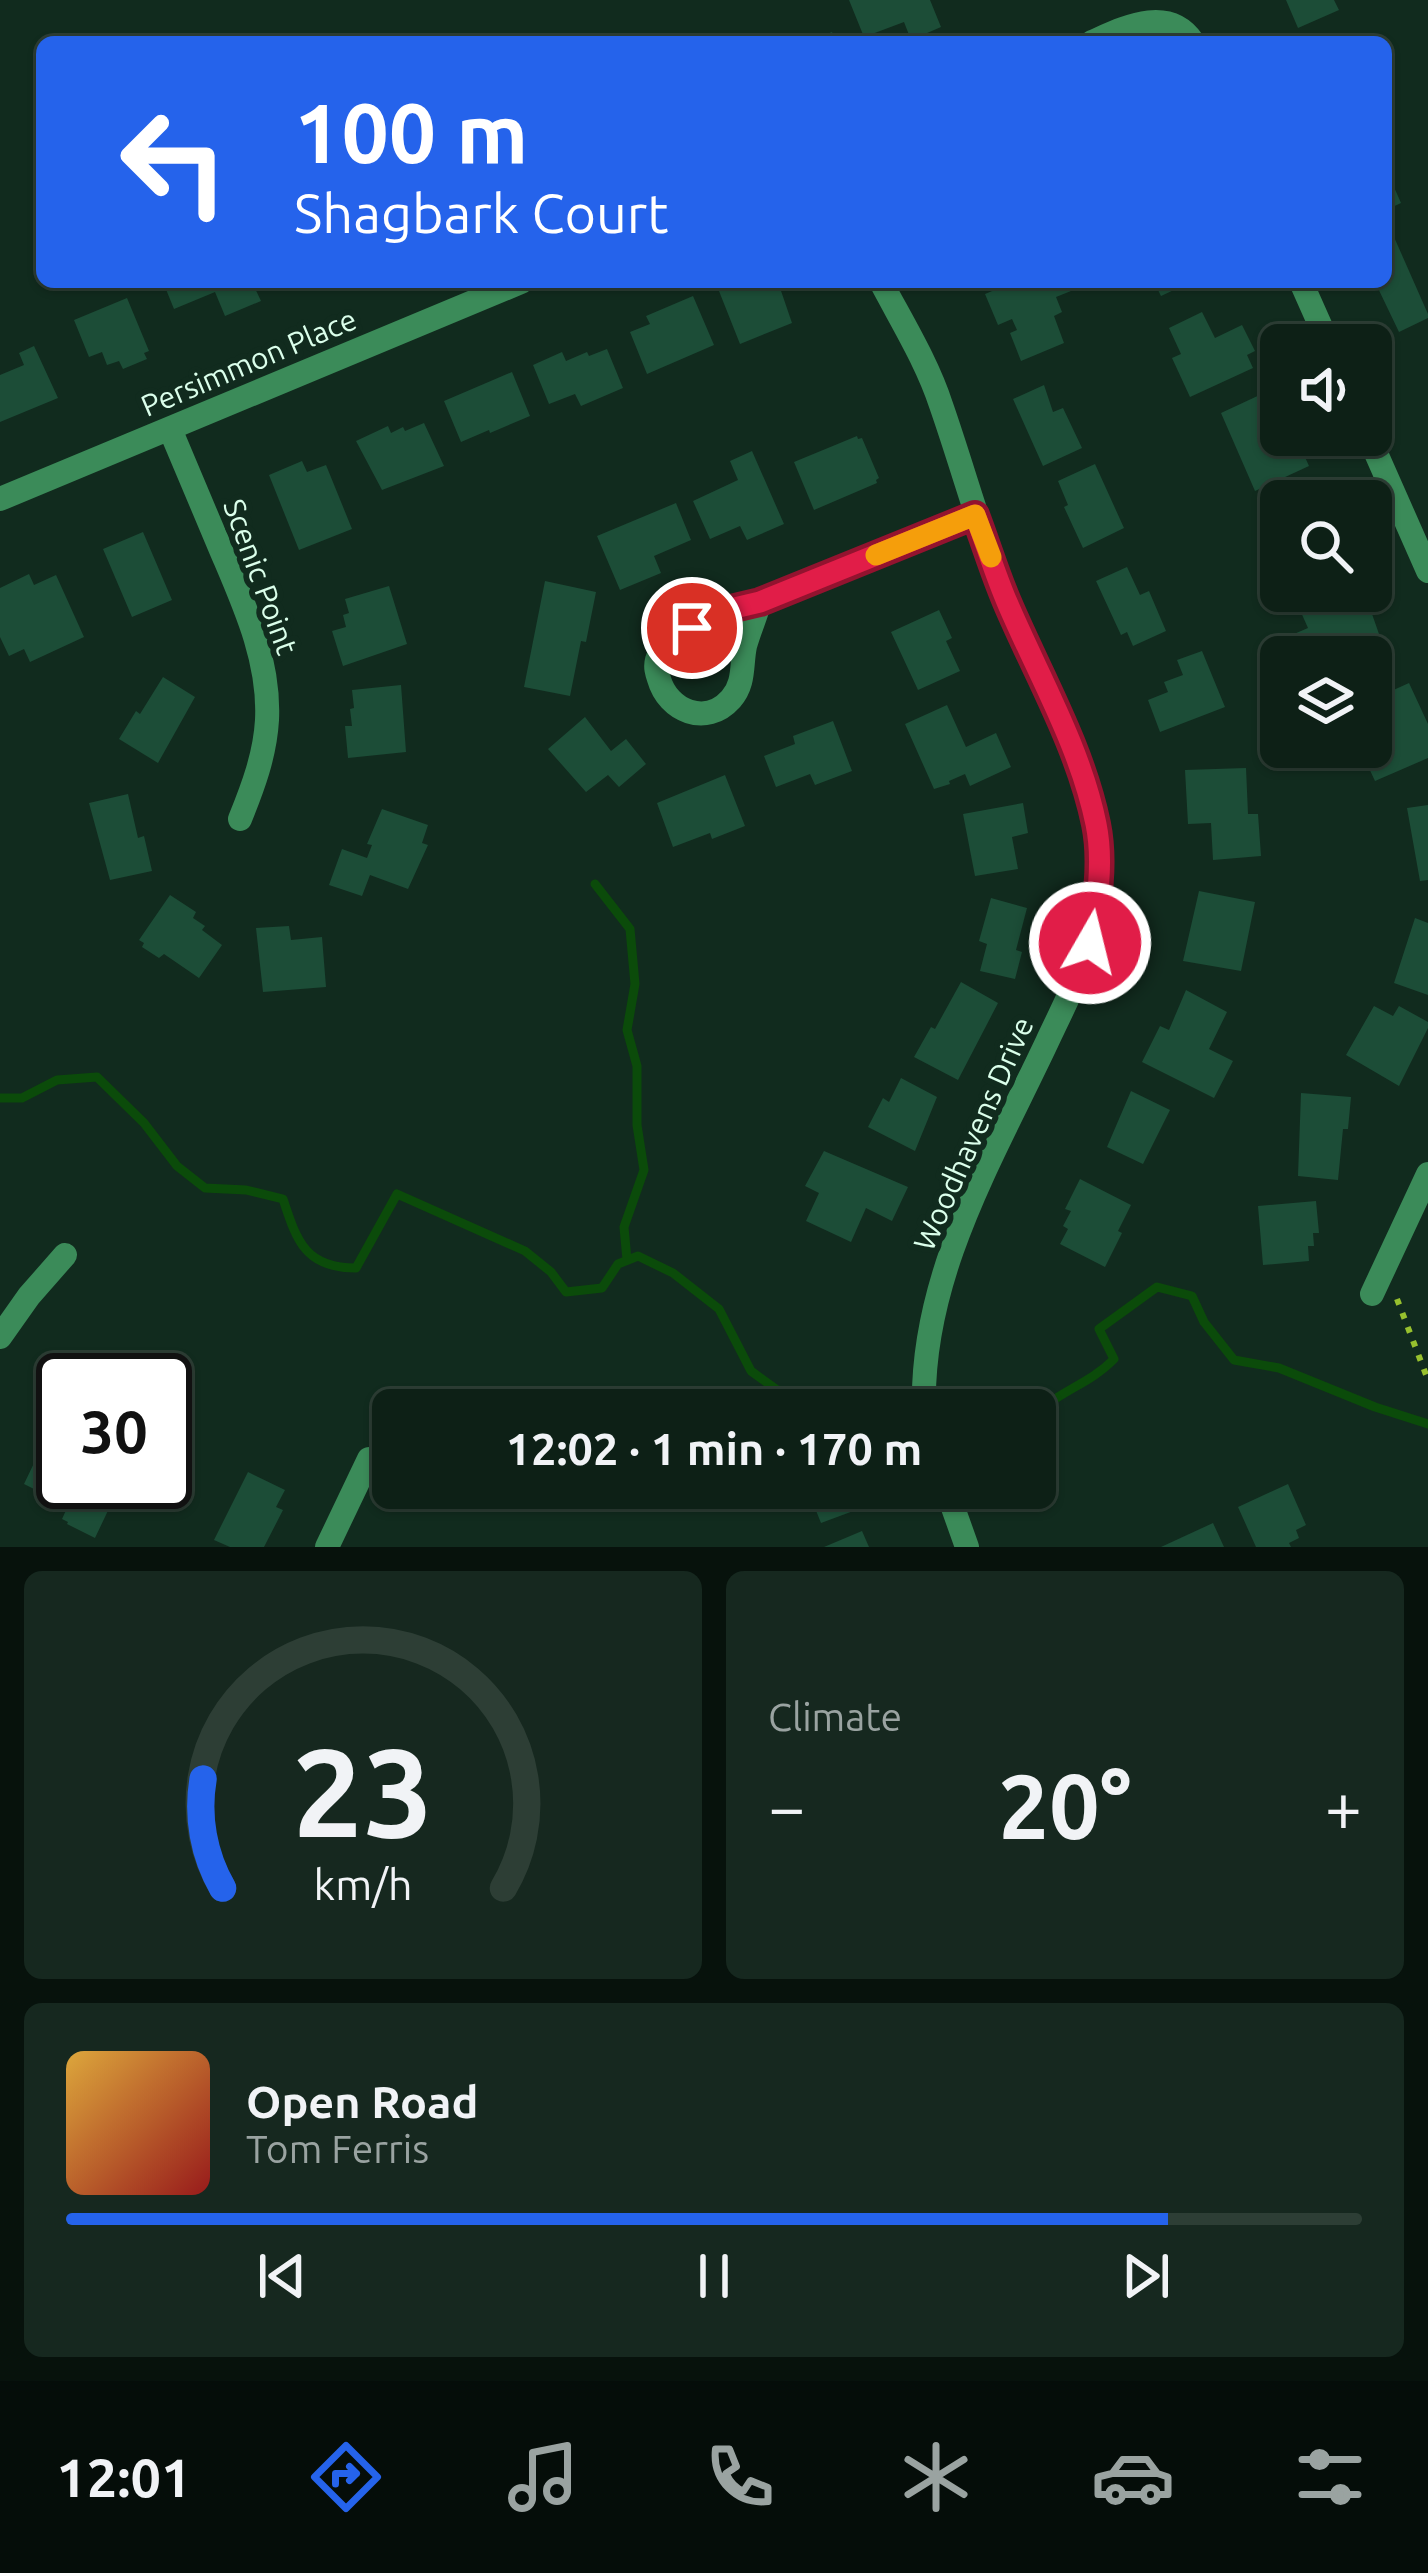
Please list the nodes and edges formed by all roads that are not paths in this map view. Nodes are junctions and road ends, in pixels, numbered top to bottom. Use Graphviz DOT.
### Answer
graph roads {
  1 [pos="1107,36"];
  2 [pos="1189,36"];
  3 [pos="507,288"];
  4 [pos="883,288"];
  5 [pos="1304,288"];
  6 [pos="1320,324"];
  7 [pos="170,429"];
  8 [pos="1377,456"];
  9 [pos="0,500"];
  10 [pos="975,515"];
  11 [pos="1428,571"];
  12 [pos="760,602"];
  13 [pos="240,819"];
  14 [pos="1428,1174"];
  15 [pos="65,1255"];
  16 [pos="1372,1294"];
  17 [pos="0,1337"];
  18 [pos="924,1389"];
  19 [pos="369,1459"];
  20 [pos="953,1509"];
  21 [pos="327,1547"];
  22 [pos="967,1547"];
  1 -- 2 [label="street"];
  3 -- 7 [label="street, Persimmon Place"];
  4 -- 10 [label="street, Woodhavens Drive"];
  5 -- 6 [label="street"];
  7 -- 9 [label="street, Persimmon Place"];
  7 -- 13 [label="street, Scenic Point"];
  8 -- 11 [label="street"];
  10 -- 12 [label="street"];
  10 -- 18 [label="street, Woodhavens Drive"];
  12 -- 12 [label="street"];
  14 -- 16 [label="street"];
  15 -- 17 [label="street"];
  19 -- 21 [label="street"];
  20 -- 22 [label="street"];
}
